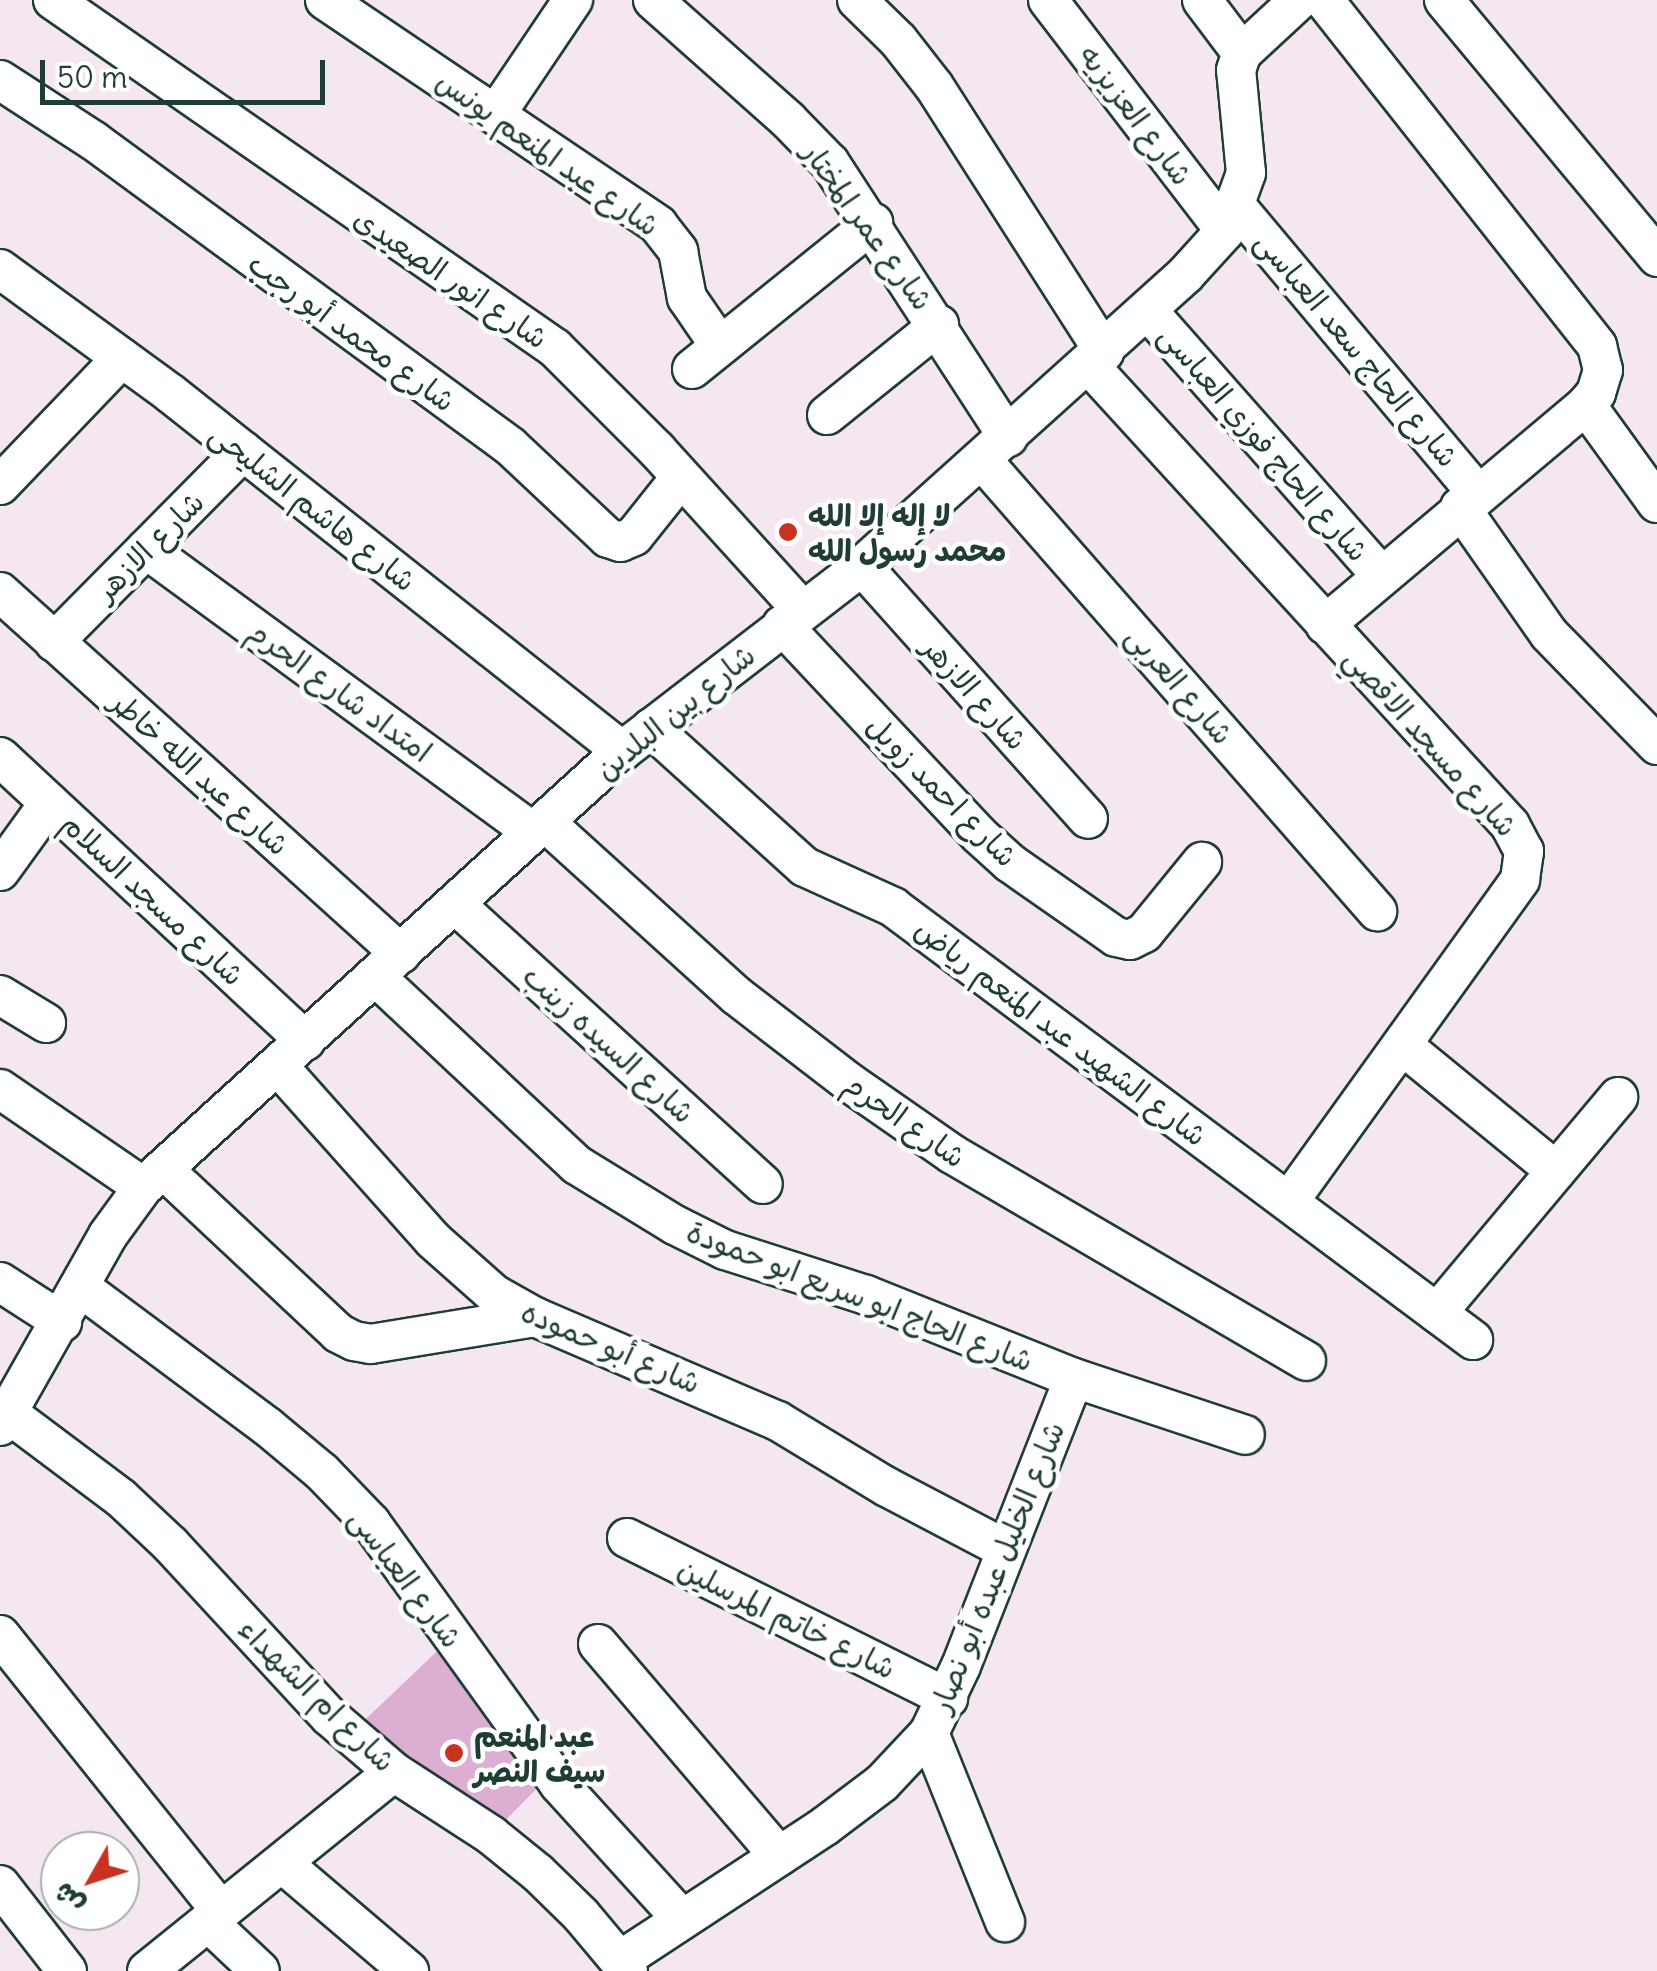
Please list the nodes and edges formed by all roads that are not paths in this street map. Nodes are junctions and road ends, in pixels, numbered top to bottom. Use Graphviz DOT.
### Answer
graph roads {
  1 [pos="53,0"];
  2 [pos="325,0"];
  3 [pos="573,0"];
  4 [pos="653,0"];
  5 [pos="857,0"];
  6 [pos="1048,0"];
  7 [pos="1202,0"];
  8 [pos="1298,0"];
  9 [pos="1324,0"];
  10 [pos="1444,0"];
  11 [pos="1242,53"];
  12 [pos="0,80"];
  13 [pos="496,114"];
  14 [pos="1231,218"];
  15 [pos="872,223"];
  16 [pos="1657,257"];
  17 [pos="4,280"];
  18 [pos="1148,311"];
  19 [pos="939,326"];
  20 [pos="122,358"];
  21 [pos="1096,358"];
  22 [pos="1586,405"];
  23 [pos="827,416"];
  24 [pos="995,449"];
  25 [pos="243,451"];
  26 [pos="681,477"];
  27 [pos="0,486"];
  28 [pos="1469,500"];
  29 [pos="1657,503"];
  30 [pos="146,549"];
  31 [pos="862,566"];
  32 [pos="1381,574"];
  33 [pos="0,592"];
  34 [pos="792,618"];
  35 [pos="1325,625"];
  36 [pos="54,642"];
  37 [pos="636,740"];
  38 [pos="1657,745"];
  39 [pos="0,757"];
  40 [pos="48,803"];
  41 [pos="1088,819"];
  42 [pos="539,827"];
  43 [pos="1202,862"];
  44 [pos="0,870"];
  45 [pos="455,904"];
  46 [pos="1377,911"];
  47 [pos="388,966"];
  48 [pos="0,995"];
  49 [pos="46,1023"];
  50 [pos="1402,1045"];
  51 [pos="292,1054"];
  52 [pos="0,1089"];
  53 [pos="1618,1096"];
  54 [pos="1556,1171"];
  55 [pos="154,1178"];
  56 [pos="763,1184"];
  57 [pos="1290,1202"];
  58 [pos="0,1282"];
  59 [pos="80,1288"];
  60 [pos="1438,1313"];
  61 [pos="535,1318"];
  62 [pos="62,1322"];
  63 [pos="1473,1340"];
  64 [pos="1306,1360"];
  65 [pos="1074,1378"];
  66 [pos="4,1420"];
  67 [pos="1245,1436"];
  68 [pos="627,1538"];
  69 [pos="1005,1549"];
  70 [pos="0,1635"];
  71 [pos="598,1644"];
  72 [pos="948,1698"];
  73 [pos="929,1732"];
  74 [pos="394,1772"];
  75 [pos="779,1856"];
  76 [pos="282,1863"];
  77 [pos="0,1884"];
  78 [pos="214,1917"];
  79 [pos="682,1920"];
  80 [pos="1005,1922"];
  81 [pos="624,1966"];
  82 [pos="68,1971"];
  83 [pos="147,1971"];
  84 [pos="260,1971"];
  85 [pos="409,1971"];
  1 -- 26 [label="street, شارع انور الصعيدى"];
  2 -- 13 [label="street, شارع عبد المنعم يونس"];
  3 -- 13 [label="street"];
  4 -- 15 [label="street, شارع عمر المختار"];
  5 -- 21 [label="street, شارع مسجد الاقصي"];
  6 -- 14 [label="street, شارع العزيزيه"];
  7 -- 11 [label="street"];
  8 -- 11 [label="street"];
  9 -- 22 [label="street"];
  10 -- 16 [label="street"];
  11 -- 14 [label="street"];
  12 -- 26 [label="street, شارع محمد أبو رجب"];
  13 -- 15 [label="street, شارع عبد المنعم يونس"];
  14 -- 18 [label="street, شارع بين البلدين"];
  14 -- 28 [label="street, شارع الحاج سعد العباسى"];
  15 -- 19 [label="street, شارع عمر المختار"];
  17 -- 20 [label="street, شارع هاشم الشليحى"];
  18 -- 21 [label="street, شارع بين البلدين"];
  18 -- 32 [label="street, شارع الحاج فوزي العباسى"];
  19 -- 23 [label="street"];
  19 -- 24 [label="street, شارع عمر المختار"];
  20 -- 25 [label="street, شارع هاشم الشليحى"];
  20 -- 27 [label="street"];
  21 -- 24 [label="street, شارع بين البلدين"];
  21 -- 35 [label="street, شارع مسجد الاقصي"];
  22 -- 28 [label="street"];
  22 -- 29 [label="street"];
  24 -- 31 [label="street, شارع بين البلدين"];
  24 -- 46 [label="street, شارع العربى"];
  25 -- 30 [label="street, شارع الازهر"];
  25 -- 37 [label="street, شارع هاشم الشليحى"];
  26 -- 34 [label="street, شارع انور الصعيدى"];
  28 -- 32 [label="street"];
  28 -- 38 [label="street, شارع الحاج سعد العباسى"];
  30 -- 36 [label="street, شارع الازهر"];
  30 -- 42 [label="street, امتداد شارع الحرم"];
  31 -- 34 [label="street, شارع بين البلدين"];
  31 -- 41 [label="street, شارع الازهر"];
  32 -- 35 [label="street"];
  33 -- 36 [label="street, شارع عبد الله خاطر"];
  34 -- 37 [label="street, شارع بين البلدين"];
  34 -- 43 [label="street, شارع احمد زويل"];
  35 -- 50 [label="street, شارع مسجد الاقصي"];
  36 -- 47 [label="street, شارع عبد الله خاطر"];
  37 -- 42 [label="street, شارع بين البلدين"];
  37 -- 57 [label="street, شارع الشهيد عبد المنعم رياض"];
  39 -- 40 [label="street, شارع مسجد السلام"];
  40 -- 44 [label="street"];
  40 -- 51 [label="street, شارع مسجد السلام"];
  42 -- 45 [label="street, شارع بين البلدين"];
  42 -- 64 [label="street, شارع الحرم"];
  45 -- 47 [label="street, شارع بين البلدين"];
  45 -- 56 [label="street, شارع السيده زينب"];
  47 -- 51 [label="street, شارع بين البلدين"];
  47 -- 65 [label="street, شارع الحاج ابو سريع ابو حمودة"];
  48 -- 49 [label="street"];
  50 -- 54 [label="street"];
  50 -- 57 [label="street, شارع مسجد الاقصي"];
  51 -- 55 [label="street, شارع بين البلدين"];
  51 -- 61 [label="street, شارع أبو حموده"];
  52 -- 55 [label="street"];
  53 -- 54 [label="street"];
  54 -- 60 [label="street"];
  55 -- 59 [label="street, شارع بين البلدين"];
  55 -- 61 [label="street"];
  57 -- 60 [label="street, شارع الشهيد عبد المنعم رياض"];
  58 -- 62 [label="street"];
  59 -- 62 [label="street, شارع بين البلدين"];
  59 -- 79 [label="street, شارع العباسى"];
  60 -- 63 [label="street, شارع الشهيد عبد المنعم رياض"];
  61 -- 69 [label="street, شارع أبو حموده"];
  62 -- 66 [label="street, شارع بين البلدين"];
  65 -- 67 [label="street, شارع الحاج ابو سريع ابو حمودة"];
  65 -- 69 [label="street, شارع الخليل عبده أبو نصار"];
  66 -- 74 [label="street, شارع ام الشهداء"];
  68 -- 72 [label="street, شارع خاتم المرسلين"];
  69 -- 72 [label="street, شارع الخليل عبده أبو نصار"];
  70 -- 78 [label="street"];
  71 -- 75 [label="street"];
  72 -- 73 [label="street, شارع الخليل عبده أبو نصار"];
  73 -- 75 [label="street, شارع الخليل عبده أبو نصار"];
  73 -- 80 [label="street"];
  74 -- 76 [label="street"];
  74 -- 81 [label="street, شارع ام الشهداء"];
  75 -- 79 [label="street, شارع الخليل عبده أبو نصار"];
  76 -- 78 [label="street"];
  76 -- 85 [label="street"];
  77 -- 82 [label="street"];
  78 -- 83 [label="street"];
  78 -- 84 [label="street"];
  79 -- 81 [label="street, شارع الخليل عبده أبو نصار"];
}
